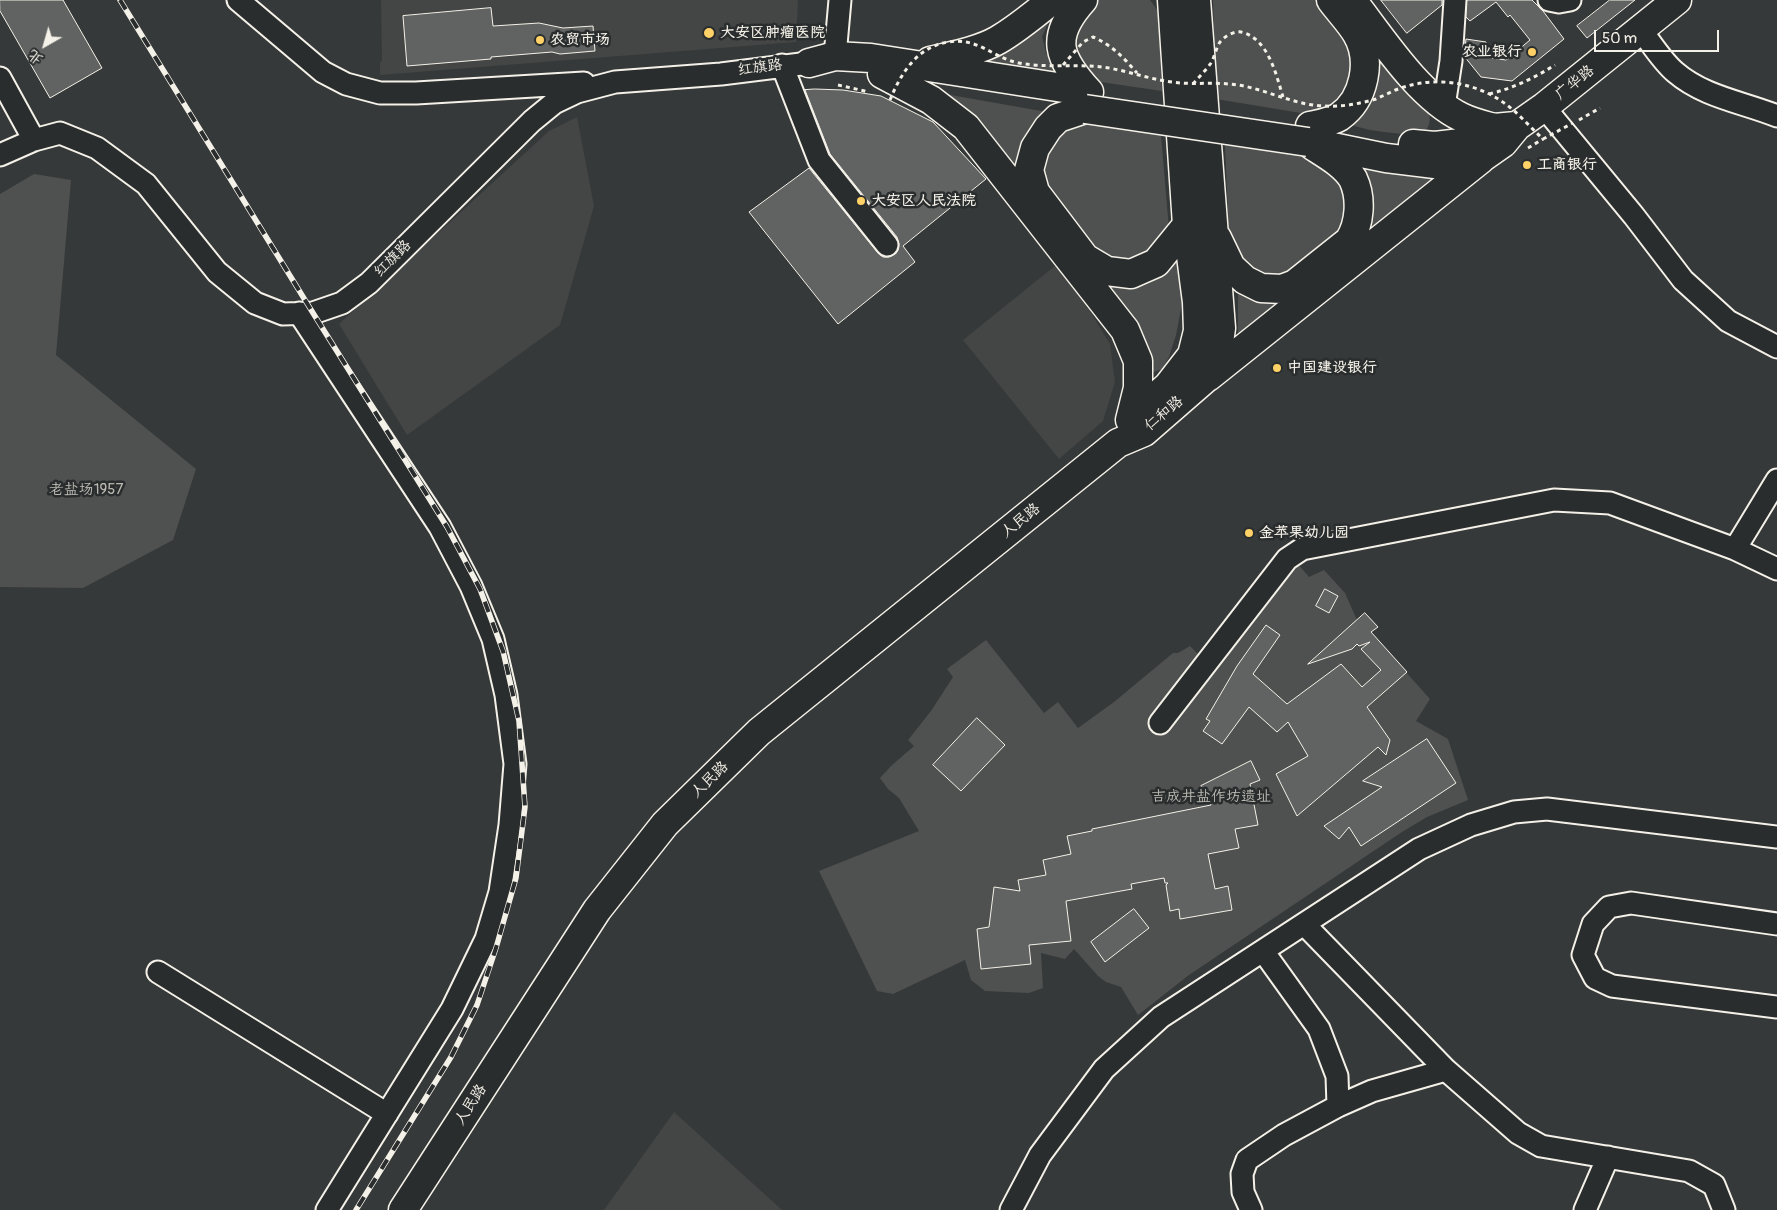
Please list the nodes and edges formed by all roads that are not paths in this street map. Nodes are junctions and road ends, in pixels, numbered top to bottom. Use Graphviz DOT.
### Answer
graph roads {
  1 [pos="238,0"];
  2 [pos="840,0"];
  3 [pos="1052,0"];
  4 [pos="1083,0"];
  5 [pos="1331,0"];
  6 [pos="1352,0"];
  7 [pos="1455,0"];
  8 [pos="1548,0"];
  9 [pos="1570,0"];
  10 [pos="1677,0"];
  11 [pos="1183,2"];
  12 [pos="1641,30"];
  13 [pos="834,56"];
  14 [pos="796,64"];
  15 [pos="917,64"];
  16 [pos="0,78"];
  17 [pos="615,82"];
  18 [pos="877,83"];
  19 [pos="1087,101"];
  20 [pos="1444,106"];
  21 [pos="1544,107"];
  22 [pos="1777,116"];
  23 [pos="1506,127"];
  24 [pos="1309,134"];
  25 [pos="34,140"];
  26 [pos="0,155"];
  27 [pos="1483,157"];
  28 [pos="1200,226"];
  29 [pos="887,245"];
  30 [pos="299,313"];
  31 [pos="1777,346"];
  32 [pos="1206,378"];
  33 [pos="1124,431"];
  34 [pos="1777,480"];
  35 [pos="1735,550"];
  36 [pos="1777,570"];
  37 [pos="1160,723"];
  38 [pos="1777,837"];
  39 [pos="1304,924"];
  40 [pos="1777,924"];
  41 [pos="1263,951"];
  42 [pos="158,972"];
  43 [pos="1777,1007"];
  44 [pos="1446,1070"];
  45 [pos="1338,1106"];
  46 [pos="386,1114"];
  47 [pos="1608,1157"];
  48 [pos="327,1210"];
  49 [pos="403,1210"];
  50 [pos="1011,1210"];
  51 [pos="1251,1210"];
  52 [pos="1585,1210"];
  53 [pos="1724,1210"];
  1 -- 17 [label="street"];
  2 -- 13 [label="street"];
  3 -- 15 [label="main road"];
  4 -- 19 [label="main road"];
  5 -- 24 [label="main road"];
  6 -- 20 [label="main road"];
  7 -- 20 [label="street"];
  8 -- 9 [label="street"];
  10 -- 12 [label="main road, 广华路"];
  11 -- 28 [label="main road, 仁和路"];
  12 -- 21 [label="main road, 广华路"];
  12 -- 22 [label="street"];
  13 -- 14 [label="main road"];
  13 -- 15 [label="main road"];
  14 -- 17 [label="street, 红旗路"];
  14 -- 18 [label="main road"];
  14 -- 29 [label="street"];
  15 -- 19 [label="main road"];
  16 -- 25 [label="street"];
  17 -- 30 [label="street, 红旗路"];
  18 -- 19 [label="main road"];
  18 -- 33 [label="main road"];
  19 -- 24 [label="main road"];
  19 -- 28 [label="main road"];
  20 -- 23 [label="main road"];
  21 -- 23 [label="main road, 广华路"];
  21 -- 31 [label="street"];
  23 -- 24 [label="main road"];
  23 -- 27 [label="main road"];
  24 -- 27 [label="main road"];
  24 -- 28 [label="main road"];
  25 -- 26 [label="street, 红旗路"];
  25 -- 30 [label="street, 红旗路"];
  27 -- 32 [label="main road"];
  28 -- 32 [label="main road, 仁和路"];
  28 -- 33 [label="main road, 仁和路"];
  30 -- 46 [label="street"];
  32 -- 33 [label="main road, 仁和路"];
  33 -- 49 [label="main road, 人民路"];
  34 -- 35 [label="street"];
  35 -- 36 [label="street"];
  35 -- 37 [label="street"];
  38 -- 39 [label="street"];
  39 -- 41 [label="street"];
  39 -- 44 [label="street"];
  40 -- 43 [label="street"];
  41 -- 45 [label="street"];
  41 -- 50 [label="street"];
  42 -- 46 [label="street"];
  44 -- 45 [label="street"];
  44 -- 47 [label="street"];
  45 -- 51 [label="street"];
  46 -- 48 [label="street"];
  47 -- 52 [label="street"];
  47 -- 53 [label="street"];
}
